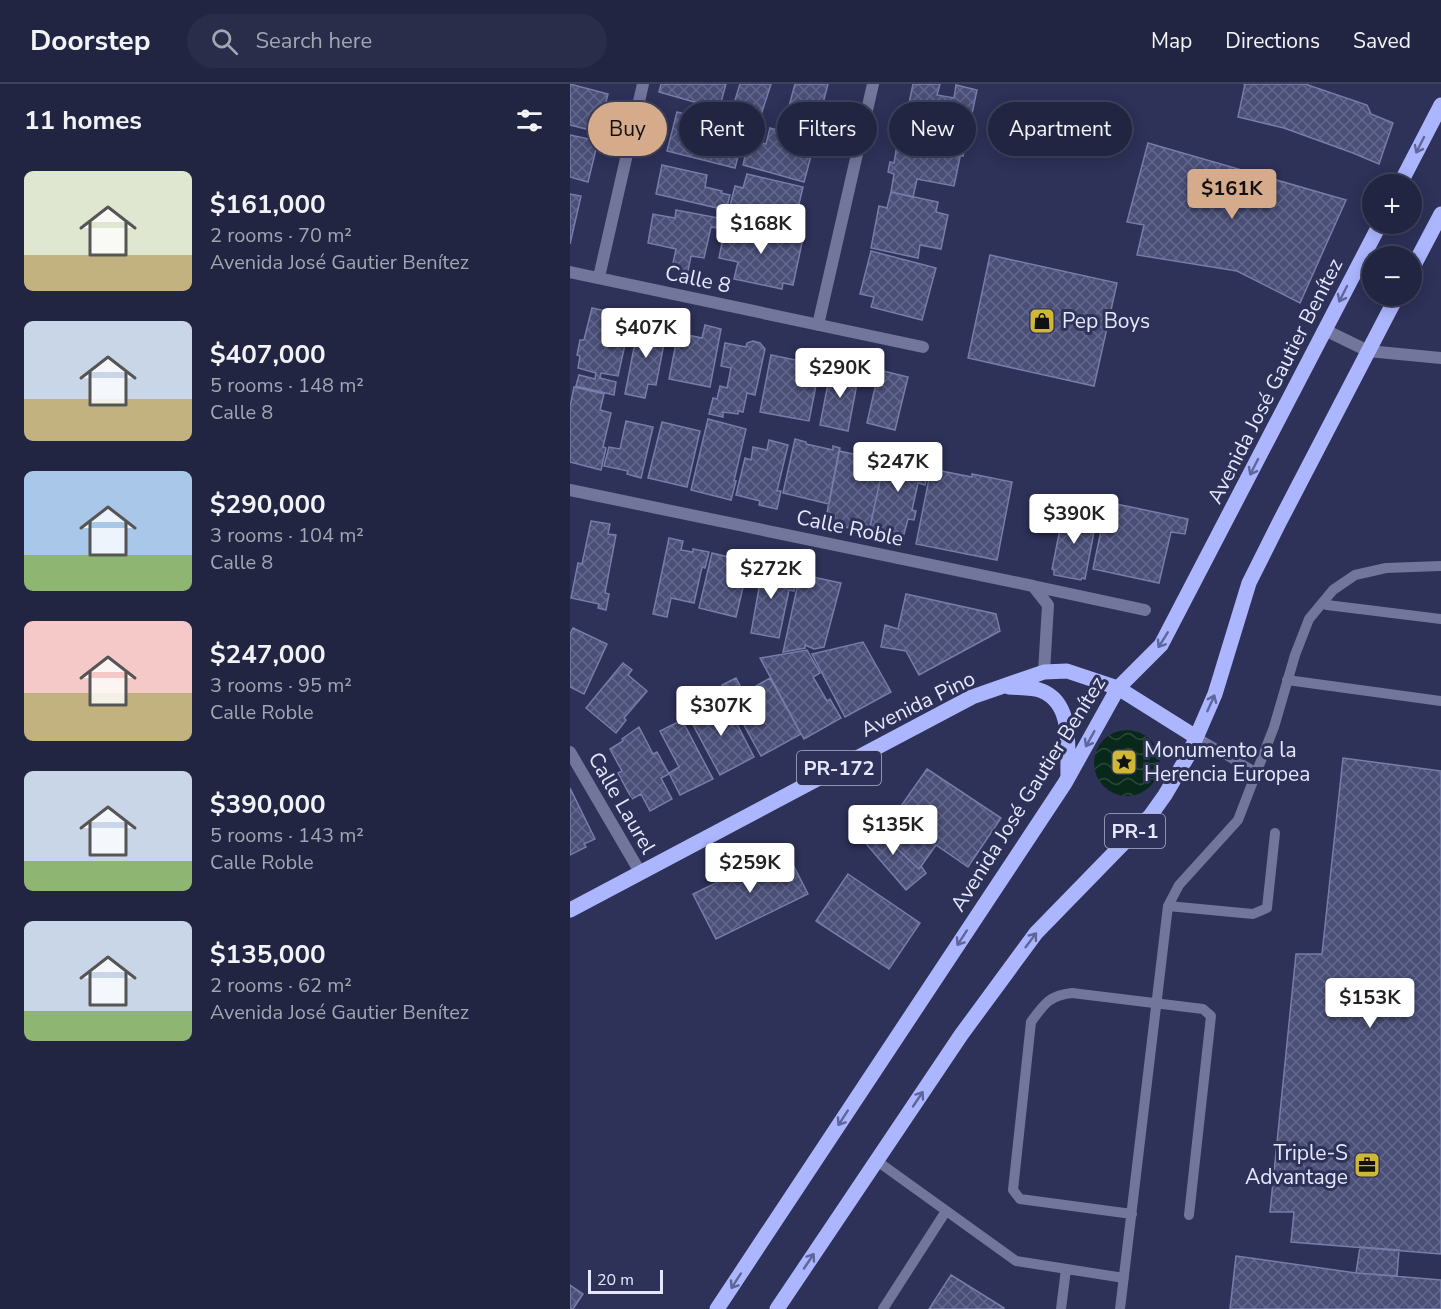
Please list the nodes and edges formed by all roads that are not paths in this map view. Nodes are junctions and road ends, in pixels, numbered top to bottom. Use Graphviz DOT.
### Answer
graph roads {
  1 [pos="643,84"];
  2 [pos="873,84"];
  3 [pos="1441,105"];
  4 [pos="1405,174"];
  5 [pos="1441,214"];
  6 [pos="1375,234"];
  7 [pos="1422,250"];
  8 [pos="570,272"];
  9 [pos="599,277"];
  10 [pos="1392,306"];
  11 [pos="818,325"];
  12 [pos="1325,330"];
  13 [pos="923,347"];
  14 [pos="1368,351"];
  15 [pos="1441,358"];
  16 [pos="570,490"];
  17 [pos="1441,566"];
  18 [pos="1033,586"];
  19 [pos="1323,602"];
  20 [pos="1145,610"];
  21 [pos="1441,619"];
  22 [pos="1044,672"];
  23 [pos="1287,680"];
  24 [pos="1003,687"];
  25 [pos="1118,688"];
  26 [pos="1441,701"];
  27 [pos="1196,737"];
  28 [pos="570,752"];
  29 [pos="1255,772"];
  30 [pos="1068,779"];
  31 [pos="1275,833"];
  32 [pos="640,872"];
  33 [pos="1168,906"];
  34 [pos="570,910"];
  35 [pos="1157,1003"];
  36 [pos="877,1161"];
  37 [pos="946,1211"];
  38 [pos="1132,1214"];
  39 [pos="1189,1215"];
  40 [pos="1066,1269"];
  41 [pos="1124,1278"];
  42 [pos="717,1309"];
  43 [pos="777,1309"];
  44 [pos="884,1309"];
  45 [pos="1061,1309"];
  46 [pos="1120,1309"];
  1 -- 9 [label="street"];
  2 -- 11 [label="street"];
  3 -- 4 [label="main road, one-way"];
  5 -- 7 [label="main road"];
  6 -- 12 [label="main road, Avenida José Gautier Benítez, one-way"];
  8 -- 9 [label="street, Calle 8"];
  9 -- 11 [label="street, Calle 8"];
  10 -- 14 [label="main road, PR-1"];
  11 -- 13 [label="street, Calle 8"];
  12 -- 14 [label="street"];
  12 -- 25 [label="main road, Avenida José Gautier Benítez, one-way"];
  14 -- 15 [label="street"];
  27 -- 14 [label="main road, PR-1, one-way"];
  16 -- 18 [label="street, Calle Roble"];
  17 -- 19 [label="lane"];
  18 -- 20 [label="street, Calle Roble"];
  18 -- 22 [label="street"];
  19 -- 21 [label="lane"];
  19 -- 23 [label="lane"];
  22 -- 24 [label="main road, Avenida Pino / PR-172"];
  22 -- 25 [label="main road, Avenida Pino / PR-172"];
  23 -- 26 [label="lane"];
  23 -- 29 [label="lane"];
  24 -- 30 [label="main road"];
  24 -- 32 [label="main road, Avenida Pino / PR-172"];
  25 -- 27 [label="main road, Avenida Pino / PR-172"];
  25 -- 30 [label="main road, Avenida José Gautier Benítez, one-way"];
  27 -- 29 [label="lane"];
  36 -- 27 [label="main road, PR-1, one-way"];
  28 -- 32 [label="street, Calle Laurel"];
  29 -- 33 [label="lane"];
  30 -- 42 [label="main road, Avenida José Gautier Benítez, one-way"];
  31 -- 33 [label="lane"];
  32 -- 34 [label="main road, Avenida Pino / PR-172"];
  33 -- 35 [label="lane"];
  35 -- 38 [label="lane"];
  35 -- 38 [label="lane"];
  35 -- 39 [label="lane"];
  36 -- 37 [label="lane"];
  43 -- 36 [label="main road, PR-1, one-way"];
  37 -- 40 [label="lane"];
  37 -- 44 [label="lane"];
  38 -- 41 [label="lane"];
  40 -- 41 [label="lane"];
  40 -- 45 [label="lane"];
  41 -- 46 [label="lane"];
}
